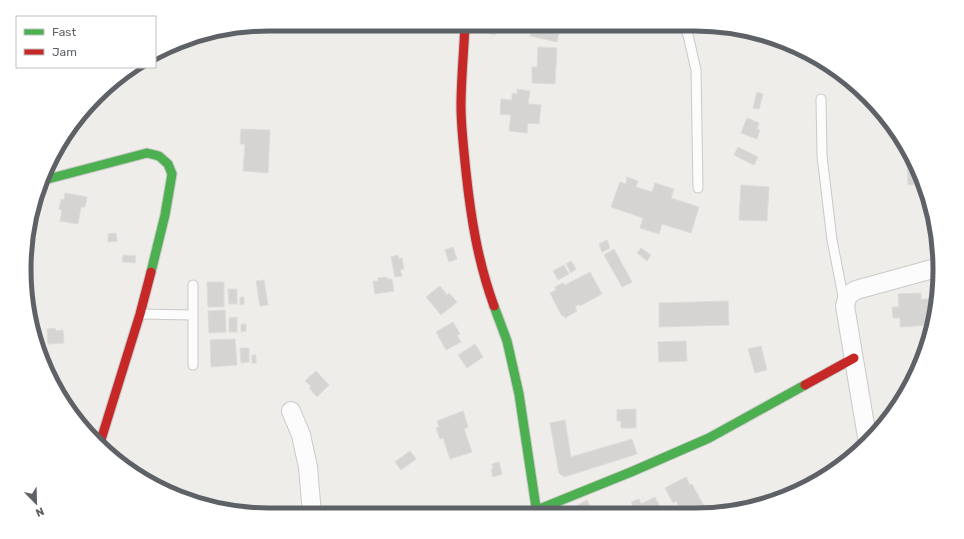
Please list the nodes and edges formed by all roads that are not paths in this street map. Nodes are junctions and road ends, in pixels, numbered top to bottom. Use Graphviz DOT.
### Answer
graph roads {
  1 [pos="465,31"];
  2 [pos="686,31"];
  3 [pos="821,99"];
  4 [pos="49,179"];
  5 [pos="698,188"];
  6 [pos="933,269"];
  7 [pos="193,284"];
  8 [pos="845,306"];
  9 [pos="140,314"];
  10 [pos="193,315"];
  11 [pos="854,358"];
  12 [pos="193,365"];
  13 [pos="291,411"];
  14 [pos="867,434"];
  15 [pos="102,439"];
  16 [pos="311,508"];
  17 [pos="537,508"];
  18 [pos="544,508"];
  1 -- 17 [label="street"];
  2 -- 5 [label="lane"];
  3 -- 8 [label="lane"];
  4 -- 9 [label="street"];
  6 -- 8 [label="street"];
  7 -- 10 [label="lane"];
  8 -- 11 [label="street"];
  9 -- 10 [label="lane"];
  9 -- 15 [label="street"];
  10 -- 12 [label="lane"];
  11 -- 14 [label="street"];
  11 -- 18 [label="street"];
  13 -- 16 [label="street"];
}
